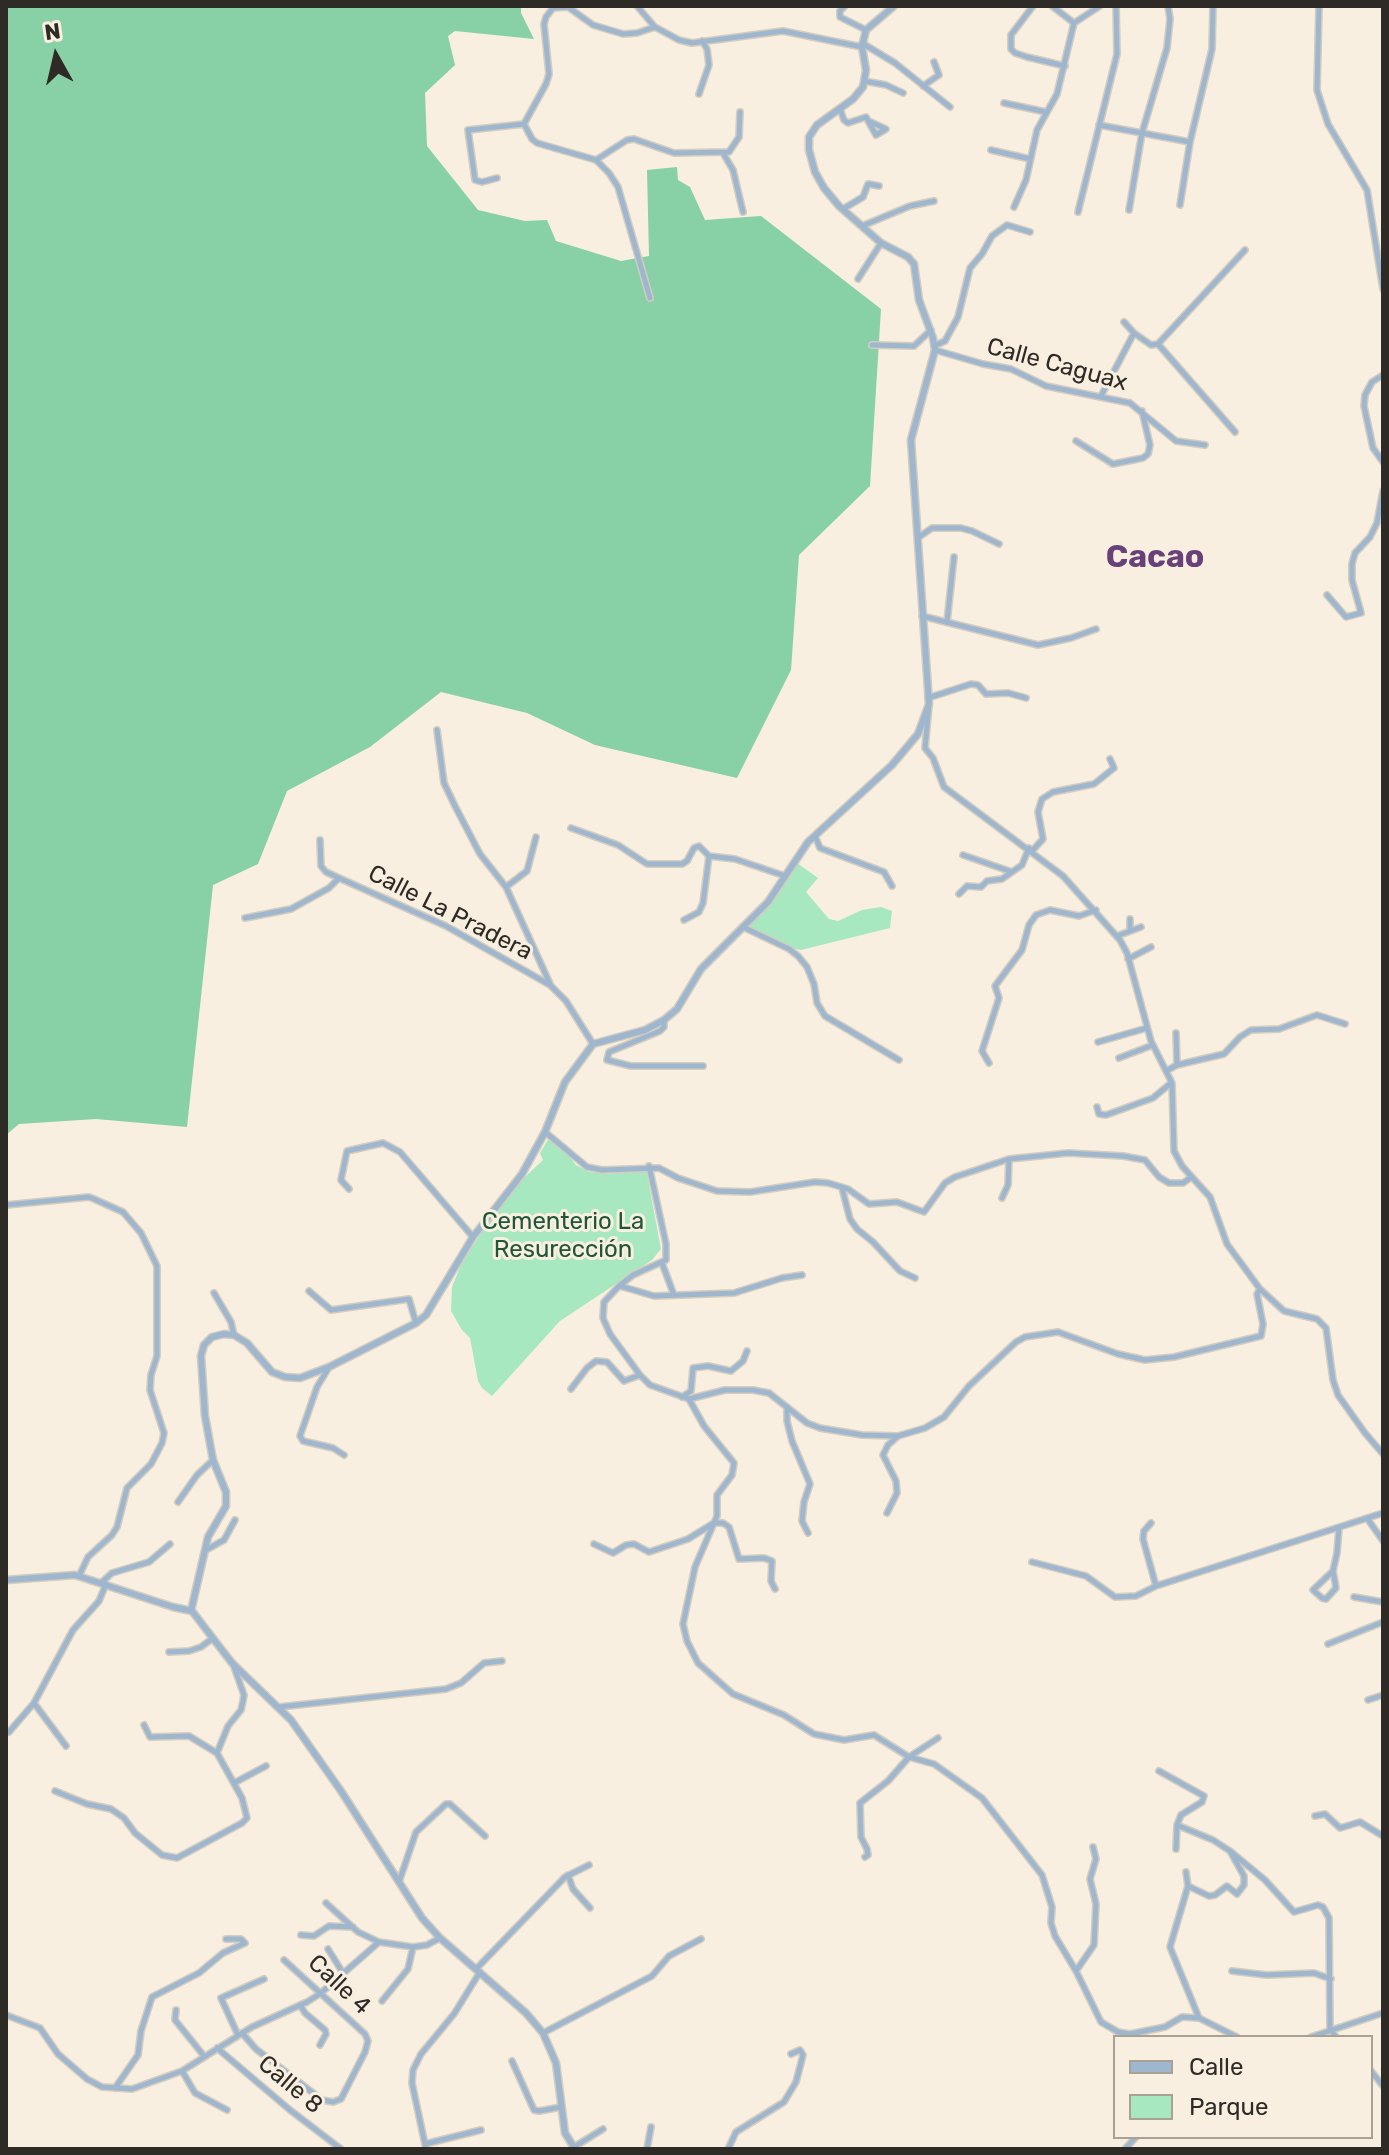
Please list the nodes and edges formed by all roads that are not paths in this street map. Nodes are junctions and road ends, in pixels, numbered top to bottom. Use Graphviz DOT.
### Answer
graph roads {
  1 [pos="637,6"];
  2 [pos="845,6"];
  3 [pos="894,6"];
  4 [pos="1033,6"];
  5 [pos="1052,6"];
  6 [pos="1100,6"];
  7 [pos="1116,6"];
  8 [pos="1168,6"];
  9 [pos="1213,6"];
  10 [pos="1319,6"];
  11 [pos="1074,23"];
  12 [pos="655,27"];
  13 [pos="866,30"];
  14 [pos="702,41"];
  15 [pos="862,45"];
  16 [pos="934,62"];
  17 [pos="1065,66"];
  18 [pos="864,81"];
  19 [pos="923,86"];
  20 [pos="903,93"];
  21 [pos="699,94"];
  22 [pos="1004,103"];
  23 [pos="950,107"];
  24 [pos="840,109"];
  25 [pos="740,112"];
  26 [pos="1046,112"];
  27 [pos="871,122"];
  28 [pos="524,124"];
  29 [pos="1099,125"];
  30 [pos="1142,133"];
  31 [pos="1190,142"];
  32 [pos="991,150"];
  33 [pos="723,153"];
  34 [pos="1030,159"];
  35 [pos="596,160"];
  36 [pos="497,178"];
  37 [pos="879,186"];
  38 [pos="934,201"];
  39 [pos="1180,205"];
  40 [pos="1014,207"];
  41 [pos="843,209"];
  42 [pos="1129,210"];
  43 [pos="743,212"];
  44 [pos="1078,212"];
  45 [pos="862,226"];
  46 [pos="1030,232"];
  47 [pos="881,243"];
  48 [pos="1245,250"];
  49 [pos="858,279"];
  50 [pos="1383,289"];
  51 [pos="650,298"];
  52 [pos="1124,322"];
  53 [pos="931,330"];
  54 [pos="1134,333"];
  55 [pos="1158,344"];
  56 [pos="872,345"];
  57 [pos="934,348"];
  58 [pos="1383,375"];
  59 [pos="1101,396"];
  60 [pos="1141,410"];
  61 [pos="1235,432"];
  62 [pos="1076,441"];
  63 [pos="1205,445"];
  64 [pos="1383,462"];
  65 [pos="1383,491"];
  66 [pos="919,537"];
  67 [pos="999,544"];
  68 [pos="954,557"];
  69 [pos="1327,595"];
  70 [pos="921,616"];
  71 [pos="947,622"];
  72 [pos="1096,629"];
  73 [pos="1026,698"];
  74 [pos="929,704"];
  75 [pos="437,730"];
  76 [pos="1110,759"];
  77 [pos="571,828"];
  78 [pos="815,836"];
  79 [pos="536,837"];
  80 [pos="320,840"];
  81 [pos="1031,850"];
  82 [pos="963,855"];
  83 [pos="709,856"];
  84 [pos="1012,872"];
  85 [pos="785,876"];
  86 [pos="339,878"];
  87 [pos="892,886"];
  88 [pos="506,887"];
  89 [pos="959,894"];
  90 [pos="1096,910"];
  91 [pos="245,918"];
  92 [pos="1130,919"];
  93 [pos="684,920"];
  94 [pos="743,927"];
  95 [pos="1141,927"];
  96 [pos="1130,931"];
  97 [pos="1117,936"];
  98 [pos="1151,947"];
  99 [pos="1128,959"];
  100 [pos="551,986"];
  101 [pos="664,1020"];
  102 [pos="1345,1024"];
  103 [pos="1147,1028"];
  104 [pos="1176,1033"];
  105 [pos="1098,1042"];
  106 [pos="593,1044"];
  107 [pos="1153,1045"];
  108 [pos="1119,1058"];
  109 [pos="899,1060"];
  110 [pos="989,1063"];
  111 [pos="1177,1065"];
  112 [pos="703,1066"];
  113 [pos="1166,1071"];
  114 [pos="1172,1083"];
  115 [pos="1097,1107"];
  116 [pos="545,1132"];
  117 [pos="1009,1159"];
  118 [pos="649,1166"];
  119 [pos="1190,1178"];
  120 [pos="842,1188"];
  121 [pos="349,1189"];
  122 [pos="1002,1198"];
  123 [pos="6,1205"];
  124 [pos="473,1237"];
  125 [pos="662,1263"];
  126 [pos="802,1275"];
  127 [pos="915,1278"];
  128 [pos="619,1286"];
  129 [pos="1260,1289"];
  130 [pos="309,1291"];
  131 [pos="214,1293"];
  132 [pos="674,1296"];
  133 [pos="416,1323"];
  134 [pos="234,1335"];
  135 [pos="747,1351"];
  136 [pos="329,1367"];
  137 [pos="640,1375"];
  138 [pos="571,1389"];
  139 [pos="681,1397"];
  140 [pos="689,1399"];
  141 [pos="787,1406"];
  142 [pos="898,1436"];
  143 [pos="1383,1454"];
  144 [pos="344,1455"];
  145 [pos="213,1460"];
  146 [pos="178,1502"];
  147 [pos="887,1513"];
  148 [pos="1383,1513"];
  149 [pos="1367,1518"];
  150 [pos="235,1520"];
  151 [pos="714,1523"];
  152 [pos="1151,1523"];
  153 [pos="1339,1528"];
  154 [pos="808,1533"];
  155 [pos="1383,1541"];
  156 [pos="170,1544"];
  157 [pos="594,1544"];
  158 [pos="205,1550"];
  159 [pos="1032,1562"];
  160 [pos="1333,1571"];
  161 [pos="79,1576"];
  162 [pos="6,1580"];
  163 [pos="104,1583"];
  164 [pos="1156,1586"];
  165 [pos="775,1589"];
  166 [pos="1354,1597"];
  167 [pos="1383,1602"];
  168 [pos="191,1611"];
  169 [pos="1383,1622"];
  170 [pos="213,1638"];
  171 [pos="1328,1644"];
  172 [pos="169,1652"];
  173 [pos="502,1661"];
  174 [pos="232,1663"];
  175 [pos="1383,1695"];
  176 [pos="1368,1700"];
  177 [pos="34,1703"];
  178 [pos="279,1707"];
  179 [pos="144,1725"];
  180 [pos="9,1732"];
  181 [pos="938,1738"];
  182 [pos="66,1746"];
  183 [pos="217,1753"];
  184 [pos="909,1757"];
  185 [pos="266,1766"];
  186 [pos="1159,1771"];
  187 [pos="234,1783"];
  188 [pos="55,1791"];
  189 [pos="1315,1816"];
  190 [pos="1177,1825"];
  191 [pos="485,1836"];
  192 [pos="1383,1836"];
  193 [pos="1093,1847"];
  194 [pos="1176,1849"];
  195 [pos="1230,1851"];
  196 [pos="865,1857"];
  197 [pos="589,1865"];
  198 [pos="1186,1872"];
  199 [pos="568,1875"];
  200 [pos="399,1882"];
  201 [pos="1188,1886"];
  202 [pos="326,1903"];
  203 [pos="590,1908"];
  204 [pos="354,1927"];
  205 [pos="301,1935"];
  206 [pos="440,1938"];
  207 [pos="226,1939"];
  208 [pos="701,1939"];
  209 [pos="379,1942"];
  210 [pos="413,1947"];
  211 [pos="328,1949"];
  212 [pos="284,1960"];
  213 [pos="478,1970"];
  214 [pos="1076,1971"];
  215 [pos="1232,1971"];
  216 [pos="343,1973"];
  217 [pos="264,1979"];
  218 [pos="1331,1979"];
  219 [pos="321,1993"];
  220 [pos="382,2001"];
  221 [pos="300,2005"];
  222 [pos="176,2010"];
  223 [pos="1383,2013"];
  224 [pos="6,2015"];
  225 [pos="1199,2018"];
  226 [pos="1330,2029"];
  227 [pos="543,2033"];
  228 [pos="240,2034"];
  229 [pos="1233,2035"];
  230 [pos="1316,2035"];
  231 [pos="1334,2035"];
  232 [pos="320,2045"];
  233 [pos="217,2048"];
  234 [pos="791,2054"];
  235 [pos="204,2056"];
  236 [pos="512,2061"];
  237 [pos="182,2071"];
  238 [pos="114,2088"];
  239 [pos="561,2107"];
  240 [pos="227,2110"];
  241 [pos="651,2127"];
  242 [pos="603,2129"];
  243 [pos="481,2130"];
  244 [pos="425,2147"];
  245 [pos="574,2148"];
  246 [pos="341,2149"];
  247 [pos="647,2149"];
  248 [pos="728,2149"];
  1 -- 12 [label="street"];
  2 -- 13 [label="street"];
  3 -- 13 [label="street"];
  4 -- 17 [label="street"];
  5 -- 11 [label="street"];
  6 -- 11 [label="street"];
  7 -- 29 [label="street"];
  8 -- 30 [label="street"];
  9 -- 31 [label="street"];
  10 -- 50 [label="street"];
  11 -- 17 [label="street"];
  12 -- 14 [label="street"];
  12 -- 28 [label="street"];
  13 -- 15 [label="street"];
  14 -- 15 [label="street"];
  14 -- 21 [label="street"];
  15 -- 18 [label="street"];
  15 -- 19 [label="street"];
  16 -- 19 [label="street"];
  17 -- 26 [label="street"];
  18 -- 20 [label="street"];
  18 -- 24 [label="street"];
  19 -- 23 [label="street"];
  22 -- 26 [label="street"];
  24 -- 27 [label="street"];
  24 -- 41 [label="street"];
  25 -- 33 [label="street"];
  26 -- 34 [label="street"];
  28 -- 35 [label="street"];
  28 -- 36 [label="street"];
  29 -- 30 [label="street"];
  29 -- 44 [label="street"];
  30 -- 31 [label="street"];
  30 -- 42 [label="street"];
  31 -- 39 [label="street"];
  32 -- 34 [label="street"];
  33 -- 35 [label="street"];
  33 -- 43 [label="street"];
  34 -- 40 [label="street"];
  35 -- 51 [label="street"];
  37 -- 41 [label="street"];
  38 -- 45 [label="street"];
  41 -- 45 [label="street"];
  45 -- 47 [label="street"];
  46 -- 57 [label="street"];
  47 -- 49 [label="street"];
  47 -- 53 [label="street"];
  48 -- 55 [label="street"];
  52 -- 54 [label="street"];
  53 -- 56 [label="street"];
  53 -- 57 [label="street"];
  54 -- 55 [label="street"];
  54 -- 59 [label="street"];
  55 -- 61 [label="street"];
  57 -- 59 [label="street, Calle Caguax"];
  57 -- 66 [label="street"];
  58 -- 64 [label="street"];
  59 -- 60 [label="street, Calle Caguax"];
  60 -- 62 [label="street"];
  60 -- 63 [label="street, Calle Caguax"];
  65 -- 69 [label="street"];
  66 -- 67 [label="street"];
  66 -- 70 [label="street"];
  68 -- 71 [label="street"];
  70 -- 71 [label="street"];
  70 -- 74 [label="street"];
  71 -- 72 [label="street"];
  73 -- 74 [label="street"];
  74 -- 78 [label="street"];
  74 -- 81 [label="street"];
  75 -- 88 [label="street"];
  76 -- 81 [label="street"];
  77 -- 83 [label="street"];
  78 -- 85 [label="street"];
  78 -- 87 [label="street"];
  79 -- 88 [label="street"];
  80 -- 86 [label="street"];
  81 -- 84 [label="street"];
  81 -- 90 [label="street"];
  82 -- 84 [label="street"];
  83 -- 85 [label="street"];
  83 -- 93 [label="street"];
  84 -- 89 [label="street"];
  85 -- 94 [label="street"];
  86 -- 91 [label="street, Calle La Pradera"];
  86 -- 100 [label="street, Calle La Pradera"];
  88 -- 100 [label="street"];
  90 -- 97 [label="street"];
  90 -- 110 [label="street"];
  92 -- 96 [label="street"];
  94 -- 101 [label="street"];
  94 -- 109 [label="street"];
  95 -- 96 [label="street"];
  96 -- 97 [label="street"];
  97 -- 99 [label="street"];
  98 -- 99 [label="street"];
  99 -- 103 [label="street"];
  100 -- 106 [label="street"];
  101 -- 106 [label="street"];
  101 -- 112 [label="street"];
  102 -- 111 [label="street"];
  103 -- 105 [label="street"];
  103 -- 107 [label="street"];
  104 -- 111 [label="street"];
  106 -- 116 [label="street"];
  107 -- 108 [label="street"];
  107 -- 113 [label="street"];
  111 -- 113 [label="street"];
  113 -- 114 [label="street"];
  114 -- 115 [label="street"];
  114 -- 119 [label="street"];
  116 -- 118 [label="street"];
  116 -- 124 [label="street"];
  117 -- 119 [label="street"];
  117 -- 120 [label="street"];
  117 -- 122 [label="street"];
  118 -- 120 [label="street"];
  118 -- 125 [label="street"];
  119 -- 129 [label="street"];
  120 -- 127 [label="street"];
  121 -- 124 [label="street"];
  123 -- 161 [label="street"];
  124 -- 133 [label="street"];
  125 -- 128 [label="street"];
  125 -- 132 [label="street"];
  126 -- 132 [label="street"];
  128 -- 132 [label="street"];
  128 -- 137 [label="street"];
  129 -- 142 [label="street"];
  129 -- 143 [label="street"];
  130 -- 133 [label="street"];
  131 -- 134 [label="street"];
  133 -- 136 [label="street"];
  134 -- 136 [label="street"];
  134 -- 145 [label="street"];
  135 -- 139 [label="street"];
  136 -- 144 [label="street"];
  137 -- 138 [label="street"];
  137 -- 139 [label="street"];
  139 -- 140 [label="street"];
  140 -- 141 [label="street"];
  140 -- 151 [label="street"];
  141 -- 142 [label="street"];
  141 -- 154 [label="street"];
  142 -- 147 [label="street"];
  145 -- 146 [label="street"];
  145 -- 158 [label="street"];
  148 -- 149 [label="street"];
  149 -- 153 [label="street"];
  149 -- 155 [label="street"];
  150 -- 158 [label="street"];
  151 -- 157 [label="street"];
  151 -- 165 [label="street"];
  151 -- 184 [label="street"];
  152 -- 164 [label="street"];
  153 -- 160 [label="street"];
  153 -- 164 [label="street"];
  156 -- 163 [label="street"];
  158 -- 168 [label="street"];
  159 -- 164 [label="street"];
  160 -- 160 [label="street"];
  161 -- 162 [label="street"];
  161 -- 163 [label="street"];
  163 -- 168 [label="street"];
  163 -- 177 [label="street"];
  166 -- 167 [label="street"];
  168 -- 170 [label="street"];
  169 -- 171 [label="street"];
  170 -- 172 [label="street"];
  170 -- 174 [label="street"];
  173 -- 178 [label="street"];
  174 -- 178 [label="street"];
  174 -- 183 [label="street"];
  175 -- 176 [label="street"];
  177 -- 180 [label="street"];
  177 -- 182 [label="street"];
  178 -- 200 [label="street"];
  179 -- 183 [label="street"];
  181 -- 184 [label="street"];
  183 -- 187 [label="street"];
  184 -- 196 [label="street"];
  184 -- 214 [label="street"];
  185 -- 187 [label="street"];
  186 -- 190 [label="street"];
  187 -- 188 [label="street"];
  189 -- 192 [label="street"];
  190 -- 194 [label="street"];
  190 -- 195 [label="street"];
  191 -- 200 [label="street"];
  193 -- 214 [label="street"];
  195 -- 201 [label="street"];
  195 -- 218 [label="street"];
  197 -- 199 [label="street"];
  198 -- 201 [label="street"];
  199 -- 203 [label="street"];
  199 -- 213 [label="street"];
  200 -- 206 [label="street"];
  201 -- 225 [label="street"];
  202 -- 204 [label="street"];
  204 -- 205 [label="street"];
  204 -- 209 [label="street"];
  206 -- 210 [label="street"];
  206 -- 213 [label="street"];
  207 -- 238 [label="street"];
  208 -- 227 [label="street"];
  209 -- 210 [label="street"];
  209 -- 216 [label="street"];
  210 -- 220 [label="street"];
  211 -- 216 [label="street"];
  212 -- 219 [label="street, Calle 4"];
  213 -- 227 [label="street"];
  213 -- 244 [label="street"];
  214 -- 225 [label="street"];
  215 -- 218 [label="street"];
  216 -- 219 [label="street"];
  217 -- 228 [label="street"];
  218 -- 226 [label="street"];
  219 -- 221 [label="street"];
  219 -- 228 [label="street, Calle 4"];
  221 -- 228 [label="street"];
  221 -- 232 [label="street"];
  222 -- 235 [label="street"];
  223 -- 226 [label="street"];
  224 -- 238 [label="street"];
  225 -- 229 [label="street"];
  226 -- 230 [label="street"];
  226 -- 231 [label="street"];
  227 -- 239 [label="street"];
  228 -- 233 [label="street"];
  233 -- 235 [label="street"];
  233 -- 246 [label="street, Calle 8"];
  234 -- 248 [label="street"];
  235 -- 237 [label="street"];
  236 -- 239 [label="street"];
  237 -- 238 [label="street"];
  237 -- 240 [label="street"];
  239 -- 245 [label="street"];
  241 -- 247 [label="street"];
  242 -- 245 [label="street"];
  243 -- 244 [label="street"];
}
